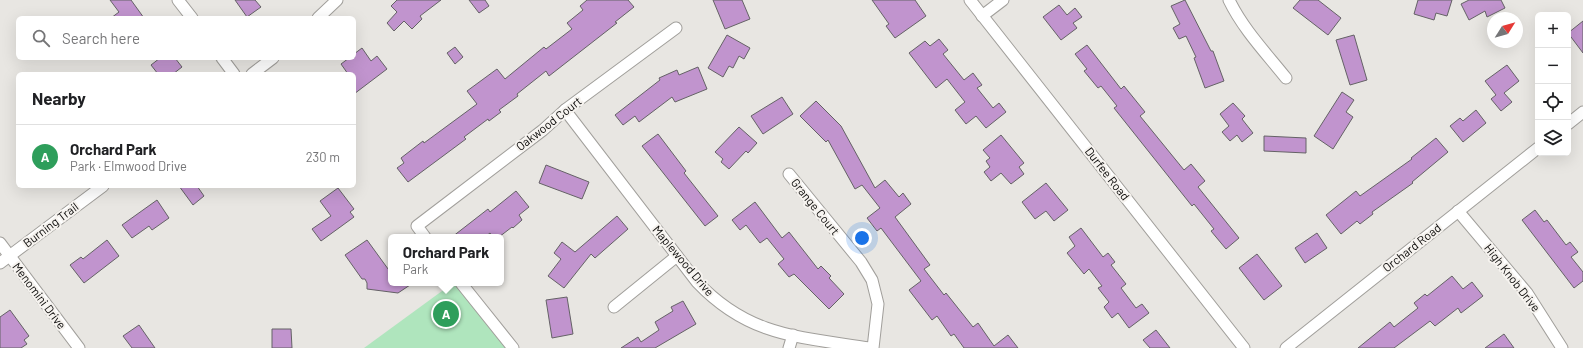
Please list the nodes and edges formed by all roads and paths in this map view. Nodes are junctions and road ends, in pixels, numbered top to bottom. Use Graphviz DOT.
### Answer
graph roads {
  1 [pos="178,0"];
  2 [pos="337,0"];
  3 [pos="970,0"];
  4 [pos="1003,0"];
  5 [pos="1229,0"];
  6 [pos="190,16"];
  7 [pos="320,16"];
  8 [pos="982,16"];
  9 [pos="676,28"];
  10 [pos="224,60"];
  11 [pos="270,60"];
  12 [pos="232,72"];
  13 [pos="255,72"];
  14 [pos="1286,78"];
  15 [pos="565,110"];
  16 [pos="1583,112"];
  17 [pos="1571,122"];
  18 [pos="1535,150"];
  19 [pos="789,174"];
  20 [pos="100,188"];
  21 [pos="1458,211"];
  22 [pos="423,234"];
  23 [pos="0,243"];
  24 [pos="10,256"];
  25 [pos="677,256"];
  26 [pos="0,263"];
  27 [pos="464,286"];
  28 [pos="614,307"];
  29 [pos="793,335"];
  30 [pos="79,348"];
  31 [pos="513,348"];
  32 [pos="789,348"];
  33 [pos="870,348"];
  34 [pos="874,348"];
  35 [pos="1244,348"];
  36 [pos="1286,348"];
  37 [pos="1562,348"];
  1 -- 6 [label="street"];
  2 -- 7 [label="street"];
  3 -- 8 [label="street, Durfee Road"];
  4 -- 8 [label="street"];
  5 -- 14 [label="street"];
  8 -- 35 [label="street, Durfee Road"];
  9 -- 15 [label="street, Oakwood Court"];
  10 -- 12 [label="street"];
  11 -- 13 [label="street"];
  15 -- 22 [label="street, Oakwood Court"];
  15 -- 25 [label="street, Maplewood Drive"];
  16 -- 17 [label="street"];
  18 -- 21 [label="street, Orchard Road"];
  19 -- 34 [label="street, Grange Court"];
  20 -- 24 [label="street, Burning Trail"];
  21 -- 36 [label="street, Orchard Road"];
  21 -- 37 [label="street, High Knob Drive"];
  23 -- 24 [label="street, Menomini Drive"];
  24 -- 26 [label="street, Burning Trail"];
  24 -- 30 [label="street, Menomini Drive"];
  25 -- 28 [label="street"];
  25 -- 29 [label="street, Maplewood Drive"];
  27 -- 31 [label="street"];
  29 -- 32 [label="street"];
  29 -- 33 [label="street, Maplewood Drive"];
}
